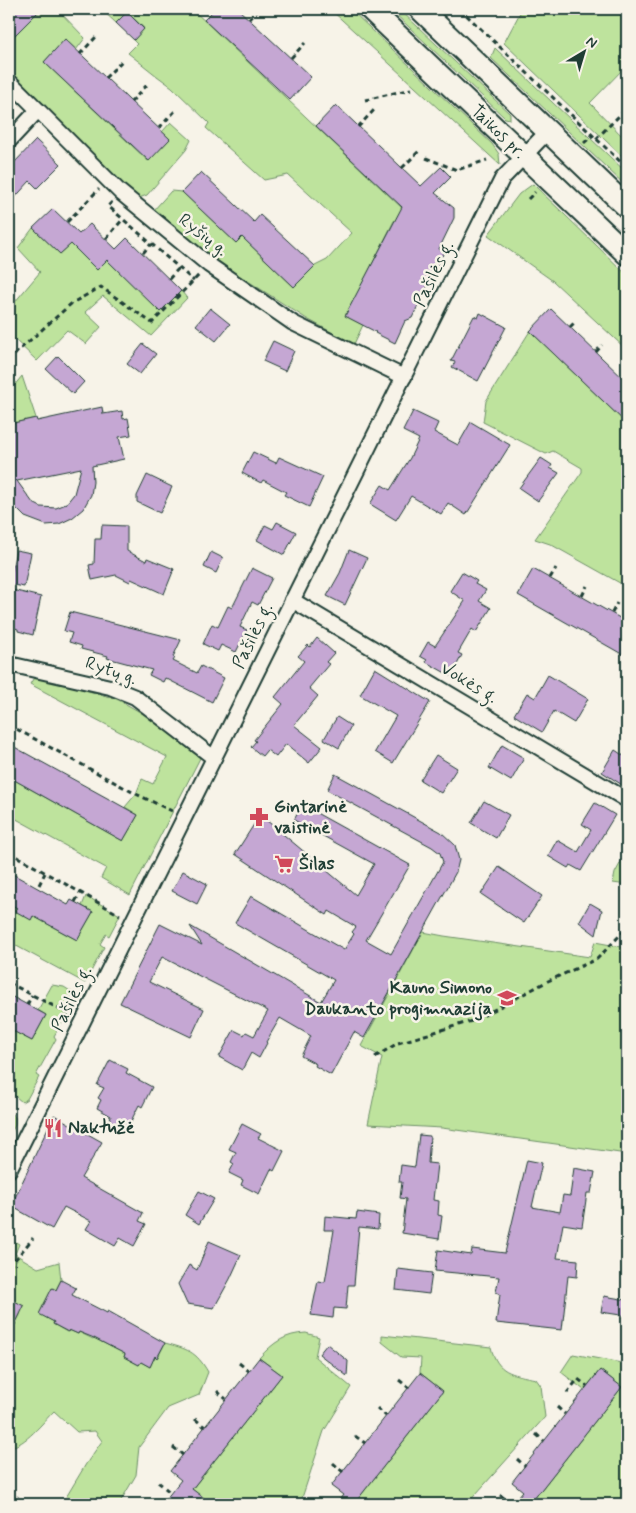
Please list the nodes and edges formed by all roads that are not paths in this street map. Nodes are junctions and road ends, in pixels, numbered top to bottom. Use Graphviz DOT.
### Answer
graph roads {
  1 [pos="370,9"];
  2 [pos="420,9"];
  3 [pos="9,81"];
  4 [pos="38,110"];
  5 [pos="548,131"];
  6 [pos="9,141"];
  7 [pos="524,156"];
  8 [pos="627,207"];
  9 [pos="627,254"];
  10 [pos="404,377"];
  11 [pos="292,600"];
  12 [pos="9,664"];
  13 [pos="214,758"];
  14 [pos="627,800"];
  15 [pos="9,1170"];
  1 -- 7 [label="main road, Taikos pr."];
  2 -- 5 [label="main road, Taikos pr."];
  3 -- 4 [label="street, Ryšių g."];
  4 -- 6 [label="street"];
  4 -- 10 [label="street, Ryšių g."];
  5 -- 7 [label="street, Pašilės g."];
  5 -- 8 [label="main road, Taikos pr."];
  7 -- 9 [label="main road, Taikos pr."];
  7 -- 10 [label="street, Pašilės g."];
  10 -- 11 [label="street, Pašilės g."];
  11 -- 13 [label="street, Pašilės g."];
  11 -- 14 [label="street, Vokės g."];
  12 -- 13 [label="street, Rytų g."];
  13 -- 15 [label="street, Pašilės g."];
}
